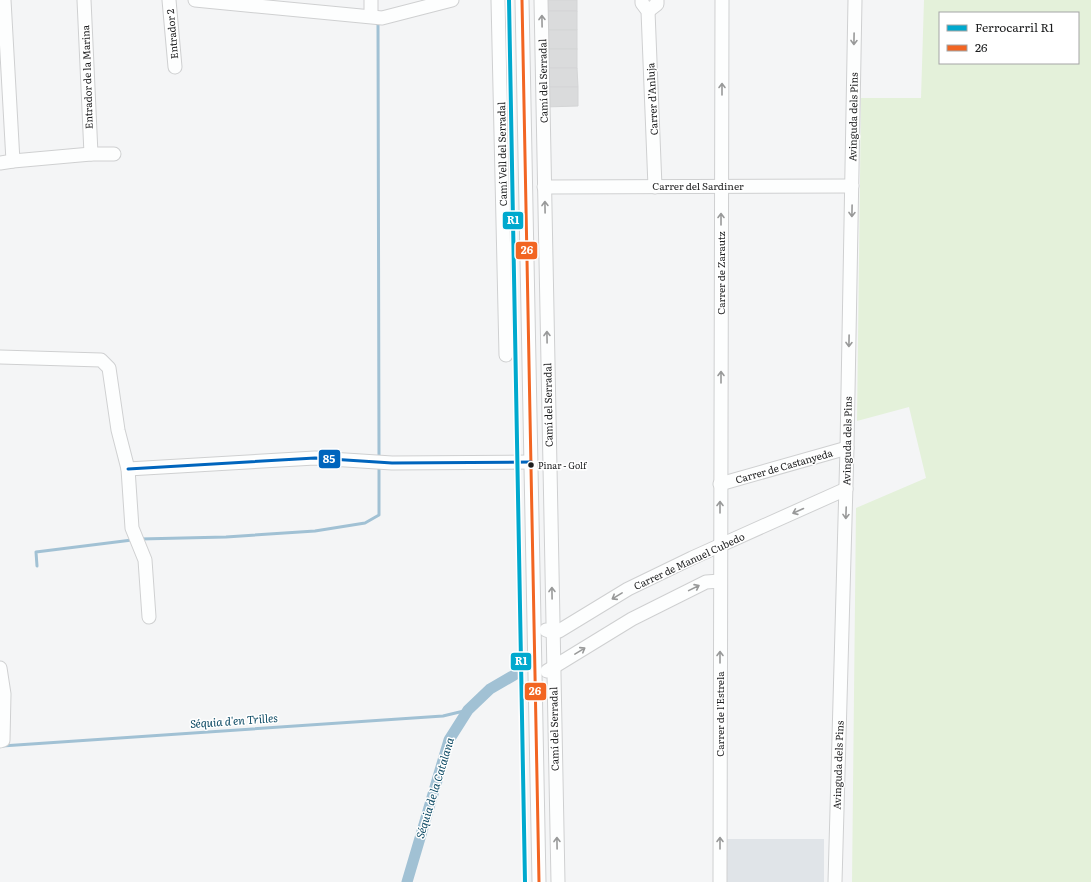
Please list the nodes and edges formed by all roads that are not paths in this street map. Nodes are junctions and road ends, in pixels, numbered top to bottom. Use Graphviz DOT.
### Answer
graph roads {
  1 [pos="4,0"];
  2 [pos="84,0"];
  3 [pos="170,0"];
  4 [pos="195,0"];
  5 [pos="371,0"];
  6 [pos="452,0"];
  7 [pos="498,0"];
  8 [pos="522,0"];
  9 [pos="541,0"];
  10 [pos="657,0"];
  11 [pos="722,0"];
  12 [pos="855,0"];
  13 [pos="645,6"];
  14 [pos="371,16"];
  15 [pos="175,67"];
  16 [pos="91,154"];
  17 [pos="114,154"];
  18 [pos="6,162"];
  19 [pos="656,186"];
  20 [pos="722,186"];
  21 [pos="852,186"];
  22 [pos="544,187"];
  23 [pos="506,355"];
  24 [pos="0,357"];
  25 [pos="847,448"];
  26 [pos="531,462"];
  27 [pos="128,469"];
  28 [pos="720,484"];
  29 [pos="846,489"];
  30 [pos="720,546"];
  31 [pos="720,580"];
  32 [pos="149,617"];
  33 [pos="535,628"];
  34 [pos="552,632"];
  35 [pos="553,667"];
  36 [pos="0,668"];
  37 [pos="536,679"];
  38 [pos="0,741"];
  39 [pos="539,882"];
  40 [pos="558,882"];
  41 [pos="720,882"];
  42 [pos="835,882"];
  1 -- 18 [label="street"];
  2 -- 16 [label="street, Entrador de la Marina"];
  3 -- 15 [label="street, Entrador 2"];
  4 -- 14 [label="street"];
  5 -- 14 [label="street"];
  6 -- 14 [label="street"];
  7 -- 23 [label="street, Camí Vell del Serradal"];
  8 -- 26 [label="street, Camí del Serradal"];
  22 -- 9 [label="street, Camí del Serradal, one-way"];
  10 -- 13 [label="street, Carrer d'Anluja"];
  20 -- 11 [label="street, Carrer de Zarautz, one-way"];
  12 -- 21 [label="street, Avinguda dels Pins, one-way"];
  13 -- 19 [label="street, Carrer d'Anluja"];
  16 -- 17 [label="street"];
  16 -- 18 [label="street"];
  19 -- 20 [label="street, Carrer del Sardiner"];
  19 -- 22 [label="street, Carrer del Sardiner"];
  20 -- 21 [label="street, Carrer del Sardiner"];
  28 -- 20 [label="street, Carrer de Zarautz, one-way"];
  21 -- 25 [label="street, Avinguda dels Pins, one-way"];
  34 -- 22 [label="street, Camí del Serradal, one-way"];
  24 -- 27 [label="street"];
  25 -- 28 [label="street, Carrer de Castanyeda"];
  25 -- 29 [label="street, Avinguda dels Pins"];
  26 -- 27 [label="street"];
  26 -- 33 [label="street, Camí del Serradal"];
  27 -- 32 [label="street"];
  30 -- 28 [label="street, Carrer de Zarautz, one-way"];
  29 -- 30 [label="street, Carrer de Manuel Cubedo, one-way"];
  29 -- 42 [label="street, Avinguda dels Pins, one-way"];
  30 -- 31 [label="street, Carrer de l'Estrela"];
  30 -- 34 [label="street, Carrer de Manuel Cubedo, one-way"];
  35 -- 31 [label="street, one-way"];
  41 -- 31 [label="street, Carrer de l'Estrela, one-way"];
  33 -- 34 [label="street"];
  33 -- 37 [label="street, Camí del Serradal"];
  34 -- 35 [label="street, Camí del Serradal"];
  35 -- 37 [label="street"];
  40 -- 35 [label="street, Camí del Serradal, one-way"];
  36 -- 38 [label="street"];
  37 -- 39 [label="street, Camí del Serradal"];
}
